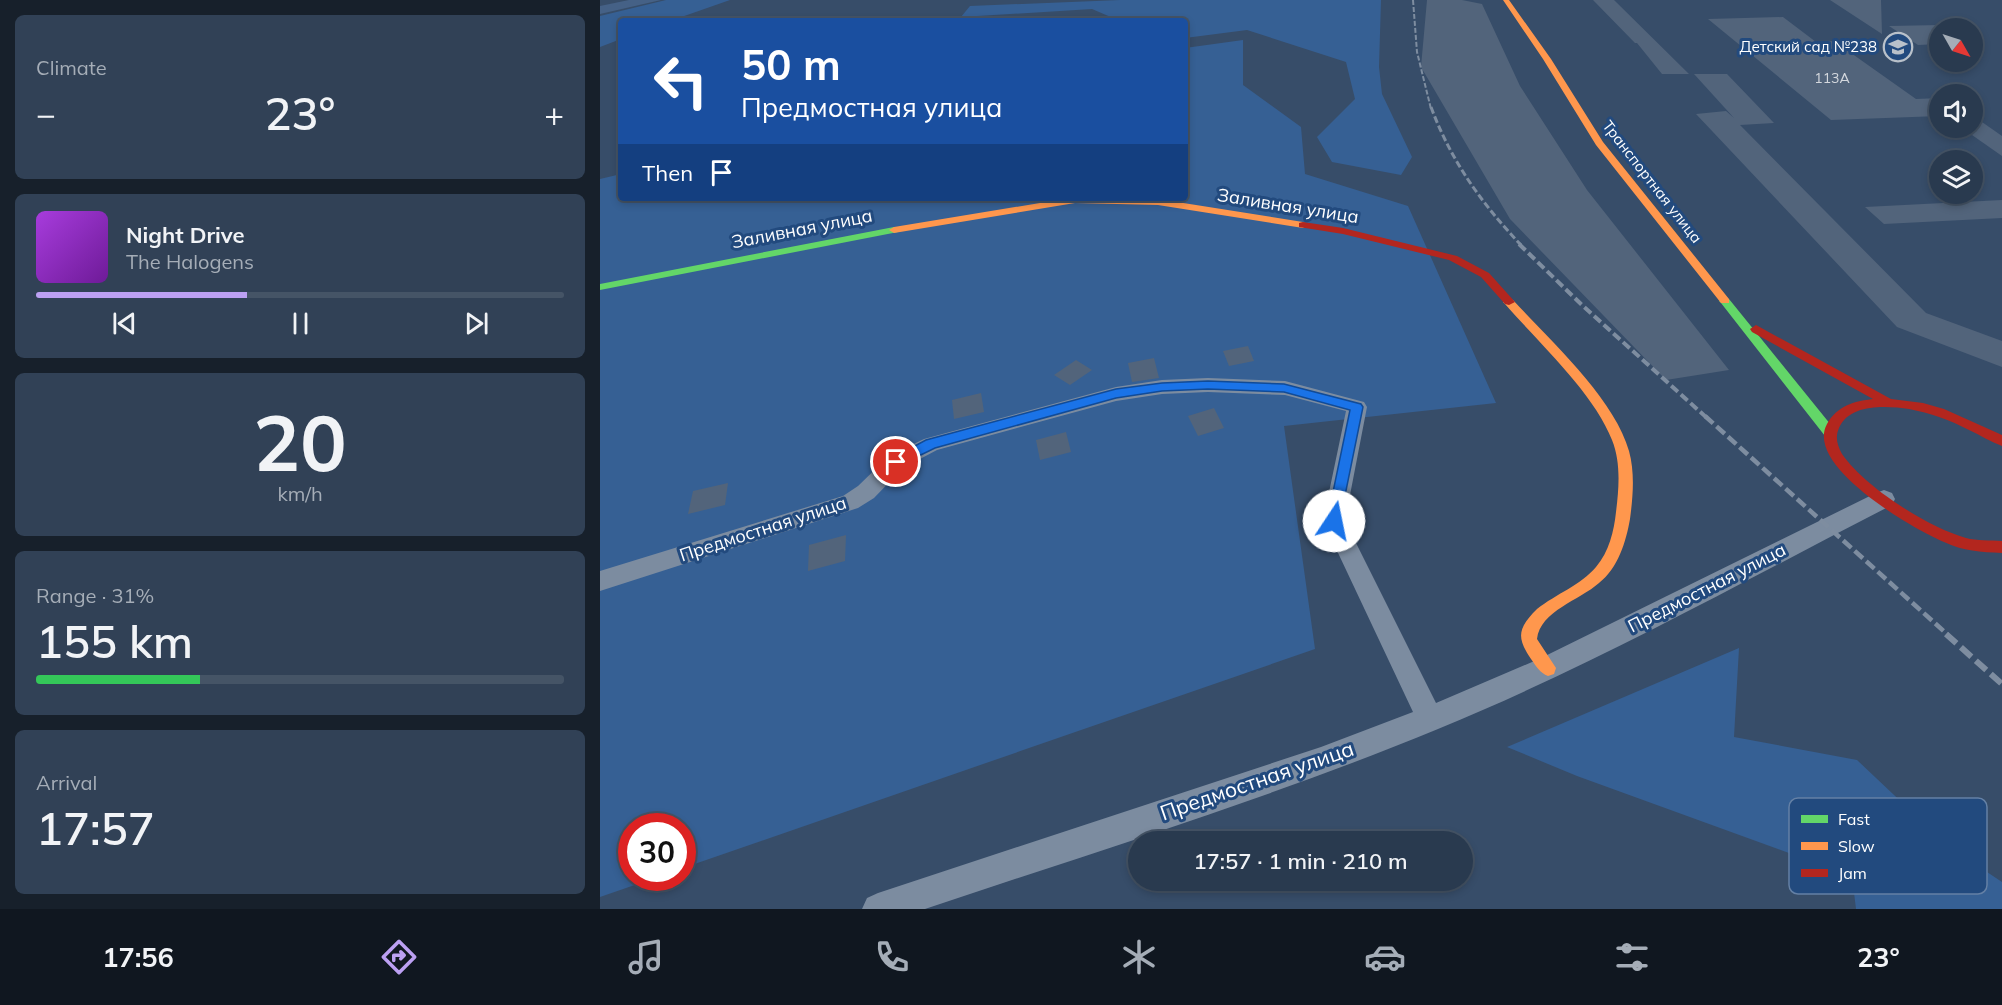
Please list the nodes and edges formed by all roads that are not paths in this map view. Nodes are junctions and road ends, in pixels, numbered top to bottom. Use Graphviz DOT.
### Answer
graph roads {
  1 [pos="1506,0"];
  2 [pos="1069,201"];
  3 [pos="1116,201"];
  4 [pos="600,287"];
  5 [pos="1738,319"];
  6 [pos="1886,401"];
  7 [pos="1830,433"];
  8 [pos="2002,441"];
  9 [pos="1884,499"];
  10 [pos="1965,544"];
  11 [pos="2002,547"];
  12 [pos="2002,557"];
  13 [pos="600,581"];
  14 [pos="1548,668"];
  15 [pos="1430,719"];
  16 [pos="878,909"];
  1 -- 5 [label="main road, Транспортная улица"];
  2 -- 4 [label="main road, Заливная улица"];
  3 -- 14 [label="main road, Заливная улица"];
  5 -- 6 [label="main road"];
  5 -- 7 [label="main road, Транспортная улица"];
  6 -- 7 [label="main road"];
  6 -- 8 [label="main road"];
  7 -- 9 [label="main road, Транспортная улица"];
  9 -- 10 [label="main road, Транспортная улица"];
  9 -- 14 [label="street, Предмостная улица"];
  10 -- 11 [label="main road"];
  10 -- 12 [label="main road"];
  13 -- 15 [label="street, Предмостная улица"];
  14 -- 15 [label="street, Предмостная улица"];
  15 -- 16 [label="street, Предмостная улица"];
}
